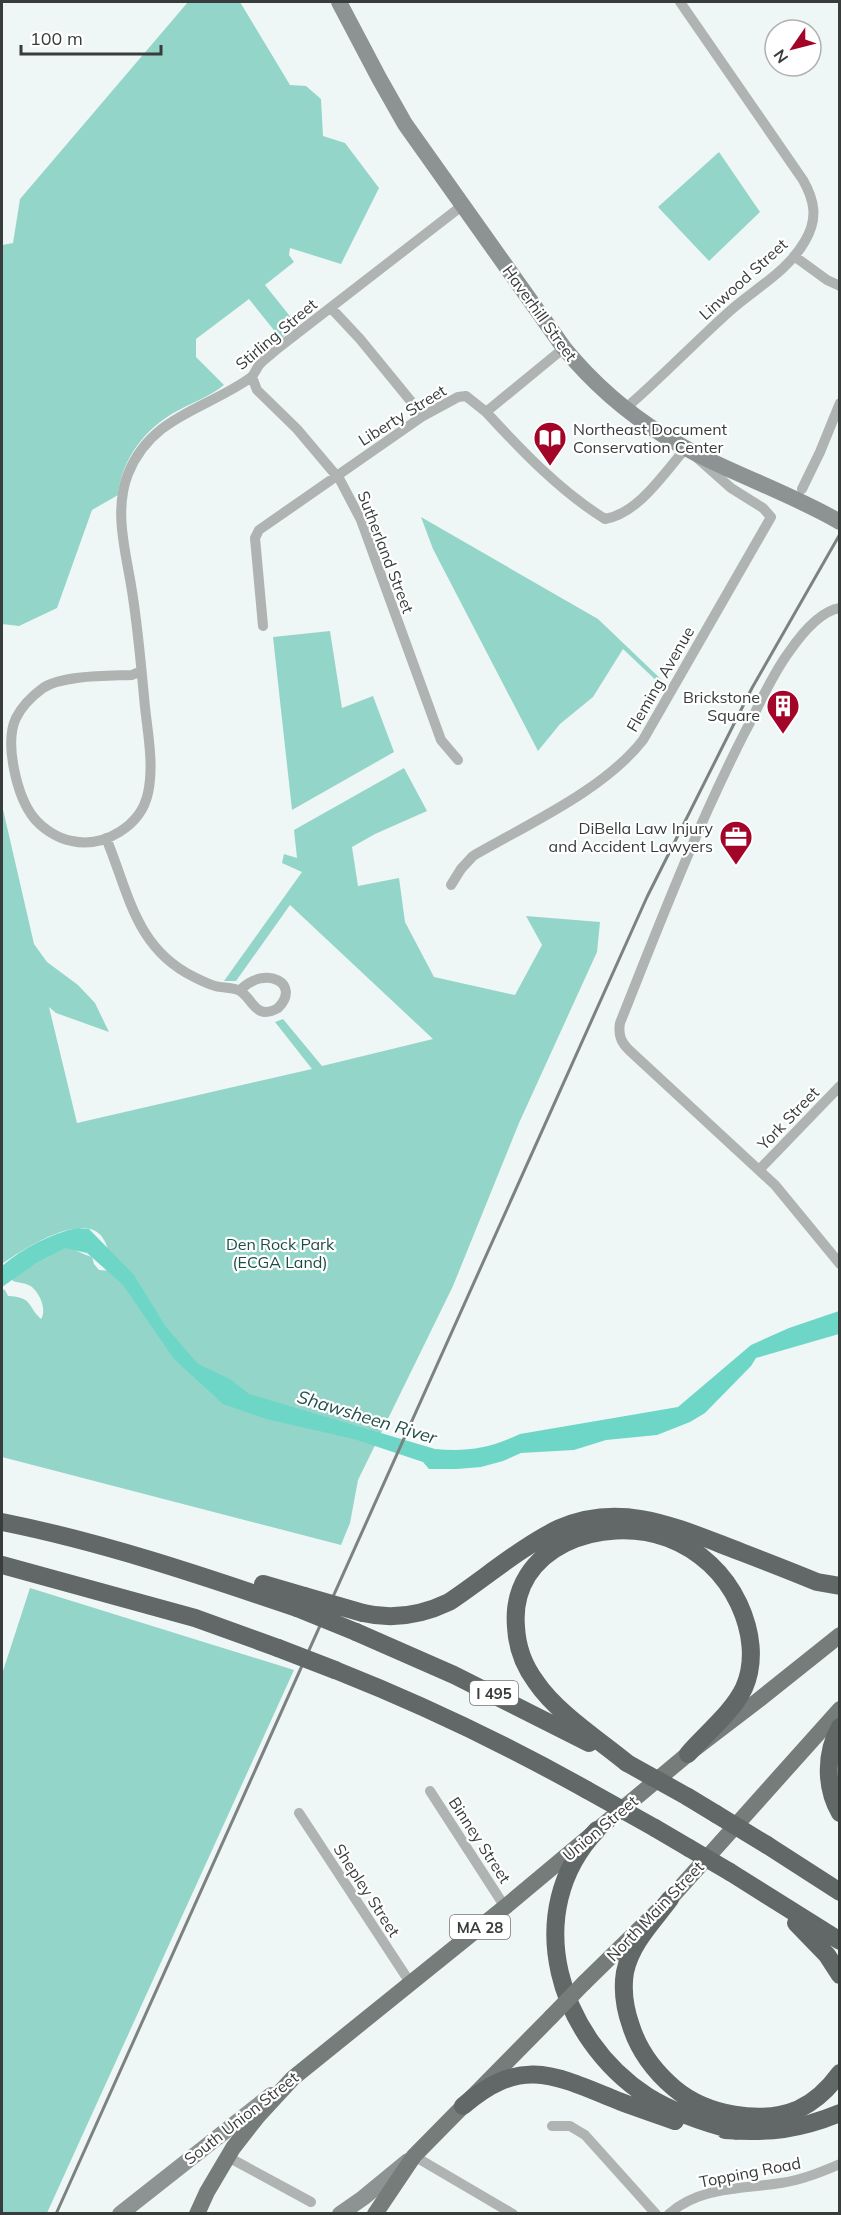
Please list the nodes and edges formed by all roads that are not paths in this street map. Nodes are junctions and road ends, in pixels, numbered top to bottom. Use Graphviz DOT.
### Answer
graph roads {
  1 [pos="339,2"];
  2 [pos="680,2"];
  3 [pos="463,205"];
  4 [pos="794,256"];
  5 [pos="840,286"];
  6 [pos="331,308"];
  7 [pos="564,348"];
  8 [pos="252,377"];
  9 [pos="840,403"];
  10 [pos="626,408"];
  11 [pos="486,412"];
  12 [pos="423,416"];
  13 [pos="686,448"];
  14 [pos="336,476"];
  15 [pos="802,489"];
  16 [pos="840,522"];
  17 [pos="840,608"];
  18 [pos="262,626"];
  19 [pos="141,671"];
  20 [pos="458,760"];
  21 [pos="106,838"];
  22 [pos="451,885"];
  23 [pos="240,990"];
  24 [pos="840,1086"];
  25 [pos="759,1170"];
  26 [pos="836,1252"];
  27 [pos="840,1264"];
  28 [pos="2,1522"];
  29 [pos="2,1565"];
  30 [pos="817,1582"];
  31 [pos="840,1586"];
  32 [pos="840,1597"];
  33 [pos="301,1602"];
  34 [pos="840,1635"];
  35 [pos="840,1709"];
  36 [pos="840,1727"];
  37 [pos="688,1754"];
  38 [pos="627,1763"];
  39 [pos="430,1791"];
  40 [pos="299,1813"];
  41 [pos="840,1813"];
  42 [pos="597,1830"];
  43 [pos="840,1892"];
  44 [pos="766,1895"];
  45 [pos="670,1899"];
  46 [pos="506,1906"];
  47 [pos="840,1941"];
  48 [pos="840,1975"];
  49 [pos="411,1984"];
  50 [pos="362,2022"];
  51 [pos="840,2073"];
  52 [pos="293,2078"];
  53 [pos="463,2106"];
  54 [pos="840,2113"];
  55 [pos="552,2126"];
  56 [pos="736,2131"];
  57 [pos="414,2156"];
  58 [pos="228,2157"];
  59 [pos="840,2164"];
  60 [pos="311,2202"];
  61 [pos="120,2214"];
  62 [pos="197,2214"];
  63 [pos="340,2214"];
  64 [pos="375,2214"];
  65 [pos="513,2214"];
  66 [pos="656,2214"];
  67 [pos="669,2214"];
  1 -- 3 [label="main road, Haverhill Street"];
  2 -- 4 [label="street, Linwood Street"];
  3 -- 6 [label="street, Stirling Street"];
  3 -- 7 [label="main road, Haverhill Street"];
  4 -- 5 [label="street"];
  4 -- 10 [label="street, Linwood Street"];
  6 -- 8 [label="street, Stirling Street"];
  6 -- 12 [label="street"];
  7 -- 10 [label="main road, Haverhill Street"];
  7 -- 11 [label="street"];
  8 -- 14 [label="street, Sutherland Street"];
  8 -- 19 [label="street, Stirling Street"];
  9 -- 15 [label="street"];
  10 -- 13 [label="main road, Haverhill Street"];
  11 -- 12 [label="street, Liberty Street"];
  11 -- 13 [label="street"];
  12 -- 14 [label="street, Liberty Street"];
  13 -- 16 [label="main road, Haverhill Street"];
  13 -- 22 [label="street, Fleming Avenue"];
  14 -- 18 [label="street, Liberty Street"];
  14 -- 20 [label="street, Sutherland Street"];
  17 -- 25 [label="street"];
  19 -- 21 [label="street, Stirling Street"];
  19 -- 21 [label="street, Stirling Street"];
  21 -- 23 [label="street"];
  24 -- 25 [label="street, York Street"];
  25 -- 26 [label="street"];
  26 -- 27 [label="street"];
  28 -- 33 [label="highway"];
  29 -- 44 [label="highway, I 495, bridge"];
  30 -- 31 [label="highway"];
  30 -- 32 [label="highway"];
  30 -- 33 [label="highway, bridge"];
  33 -- 38 [label="highway, I 495, bridge"];
  34 -- 37 [label="main road, Union Street / MA 28"];
  35 -- 45 [label="main road, North Main Street"];
  36 -- 41 [label="highway"];
  37 -- 38 [label="highway"];
  37 -- 42 [label="main road, Union Street / MA 28"];
  38 -- 43 [label="highway, I 495, bridge"];
  39 -- 46 [label="street, Binney Street"];
  40 -- 49 [label="street, Shepley Street"];
  42 -- 46 [label="main road, Union Street / MA 28"];
  42 -- 56 [label="highway"];
  44 -- 47 [label="highway, I 495"];
  44 -- 48 [label="highway"];
  45 -- 51 [label="highway"];
  45 -- 53 [label="main road, North Main Street, bridge"];
  46 -- 49 [label="main road, Union Street / MA 28"];
  49 -- 50 [label="main road, Union Street / MA 28"];
  50 -- 52 [label="main road, South Union Street / MA 28"];
  52 -- 58 [label="main road, MA 28"];
  52 -- 61 [label="main road, South Union Street"];
  53 -- 56 [label="highway"];
  53 -- 57 [label="main road, North Main Street"];
  54 -- 56 [label="highway"];
  55 -- 66 [label="street"];
  57 -- 63 [label="main road"];
  57 -- 64 [label="main road, North Main Street"];
  57 -- 65 [label="street"];
  58 -- 60 [label="street"];
  58 -- 62 [label="main road, MA 28"];
  59 -- 67 [label="street, Topping Road"];
}
